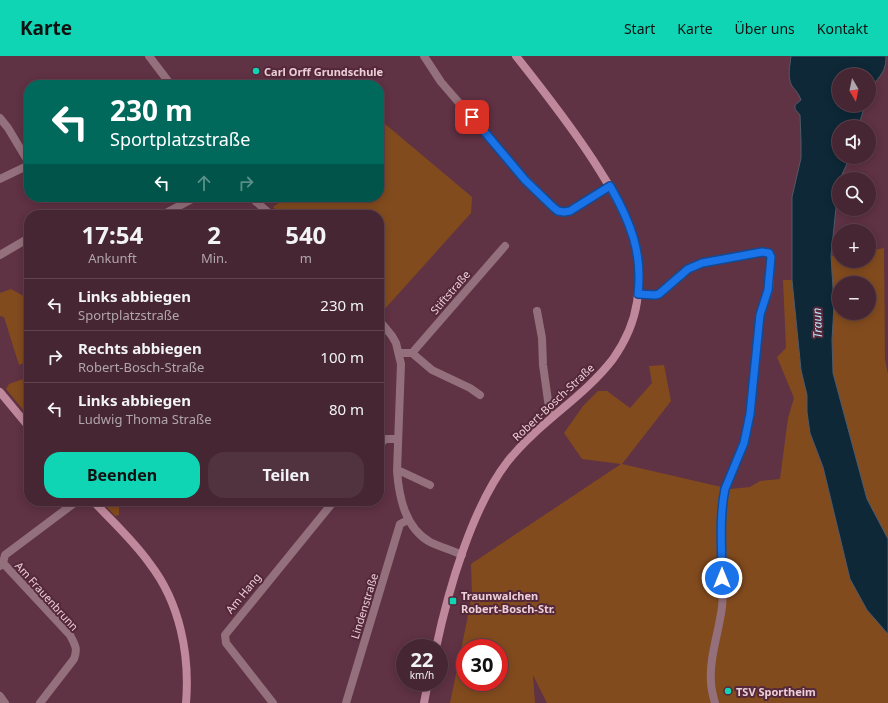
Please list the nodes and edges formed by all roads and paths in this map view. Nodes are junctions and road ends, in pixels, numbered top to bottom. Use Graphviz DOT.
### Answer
graph roads {
  1 [pos="149,56"];
  2 [pos="424,56"];
  3 [pos="516,56"];
  4 [pos="167,80"];
  5 [pos="0,118"];
  6 [pos="24,156"];
  7 [pos="24,167"];
  8 [pos="0,179"];
  9 [pos="610,186"];
  10 [pos="187,202"];
  11 [pos="257,202"];
  12 [pos="171,210"];
  13 [pos="266,210"];
  14 [pos="24,241"];
  15 [pos="504,246"];
  16 [pos="0,255"];
  17 [pos="638,294"];
  18 [pos="537,311"];
  19 [pos="384,327"];
  20 [pos="399,353"];
  21 [pos="412,353"];
  22 [pos="0,392"];
  23 [pos="480,395"];
  24 [pos="552,417"];
  25 [pos="24,422"];
  26 [pos="398,438"];
  27 [pos="384,440"];
  28 [pos="397,471"];
  29 [pos="430,485"];
  30 [pos="70,506"];
  31 [pos="97,506"];
  32 [pos="330,506"];
  33 [pos="408,520"];
  34 [pos="0,548"];
  35 [pos="5,555"];
  36 [pos="462,555"];
  37 [pos="2,565"];
  38 [pos="438,639"];
  39 [pos="426,691"];
  40 [pos="0,696"];
  41 [pos="5,703"];
  42 [pos="40,703"];
  43 [pos="186,703"];
  44 [pos="273,703"];
  45 [pos="346,703"];
  46 [pos="424,703"];
  47 [pos="715,703"];
  1 -- 4 [label="street"];
  2 -- 9 [label="street"];
  3 -- 9 [label="main road, Robert-Bosch-Straße"];
  5 -- 6 [label="street"];
  7 -- 8 [label="street"];
  9 -- 17 [label="main road, Robert-Bosch-Straße"];
  10 -- 12 [label="street"];
  11 -- 13 [label="street"];
  14 -- 16 [label="street"];
  15 -- 21 [label="street, Stiftstraße"];
  17 -- 24 [label="main road, Robert-Bosch-Straße"];
  17 -- 47 [label="street"];
  18 -- 24 [label="street"];
  19 -- 20 [label="street"];
  20 -- 21 [label="street"];
  20 -- 26 [label="street"];
  21 -- 23 [label="street"];
  22 -- 25 [label="main road"];
  24 -- 36 [label="main road, Robert-Bosch-Straße"];
  26 -- 27 [label="street"];
  26 -- 28 [label="street"];
  28 -- 29 [label="street"];
  28 -- 33 [label="street"];
  30 -- 35 [label="street, Am Frauenbrunn"];
  31 -- 43 [label="main road"];
  32 -- 44 [label="street, Am Hang"];
  33 -- 36 [label="street"];
  33 -- 45 [label="street, Lindenstraße"];
  34 -- 35 [label="street, Am Frauenbrunn"];
  35 -- 37 [label="street, Am Frauenbrunn"];
  36 -- 38 [label="main road, Robert-Bosch-Straße"];
  37 -- 42 [label="street, Am Frauenbrunn"];
  39 -- 46 [label="main road"];
  40 -- 41 [label="street"];
}
